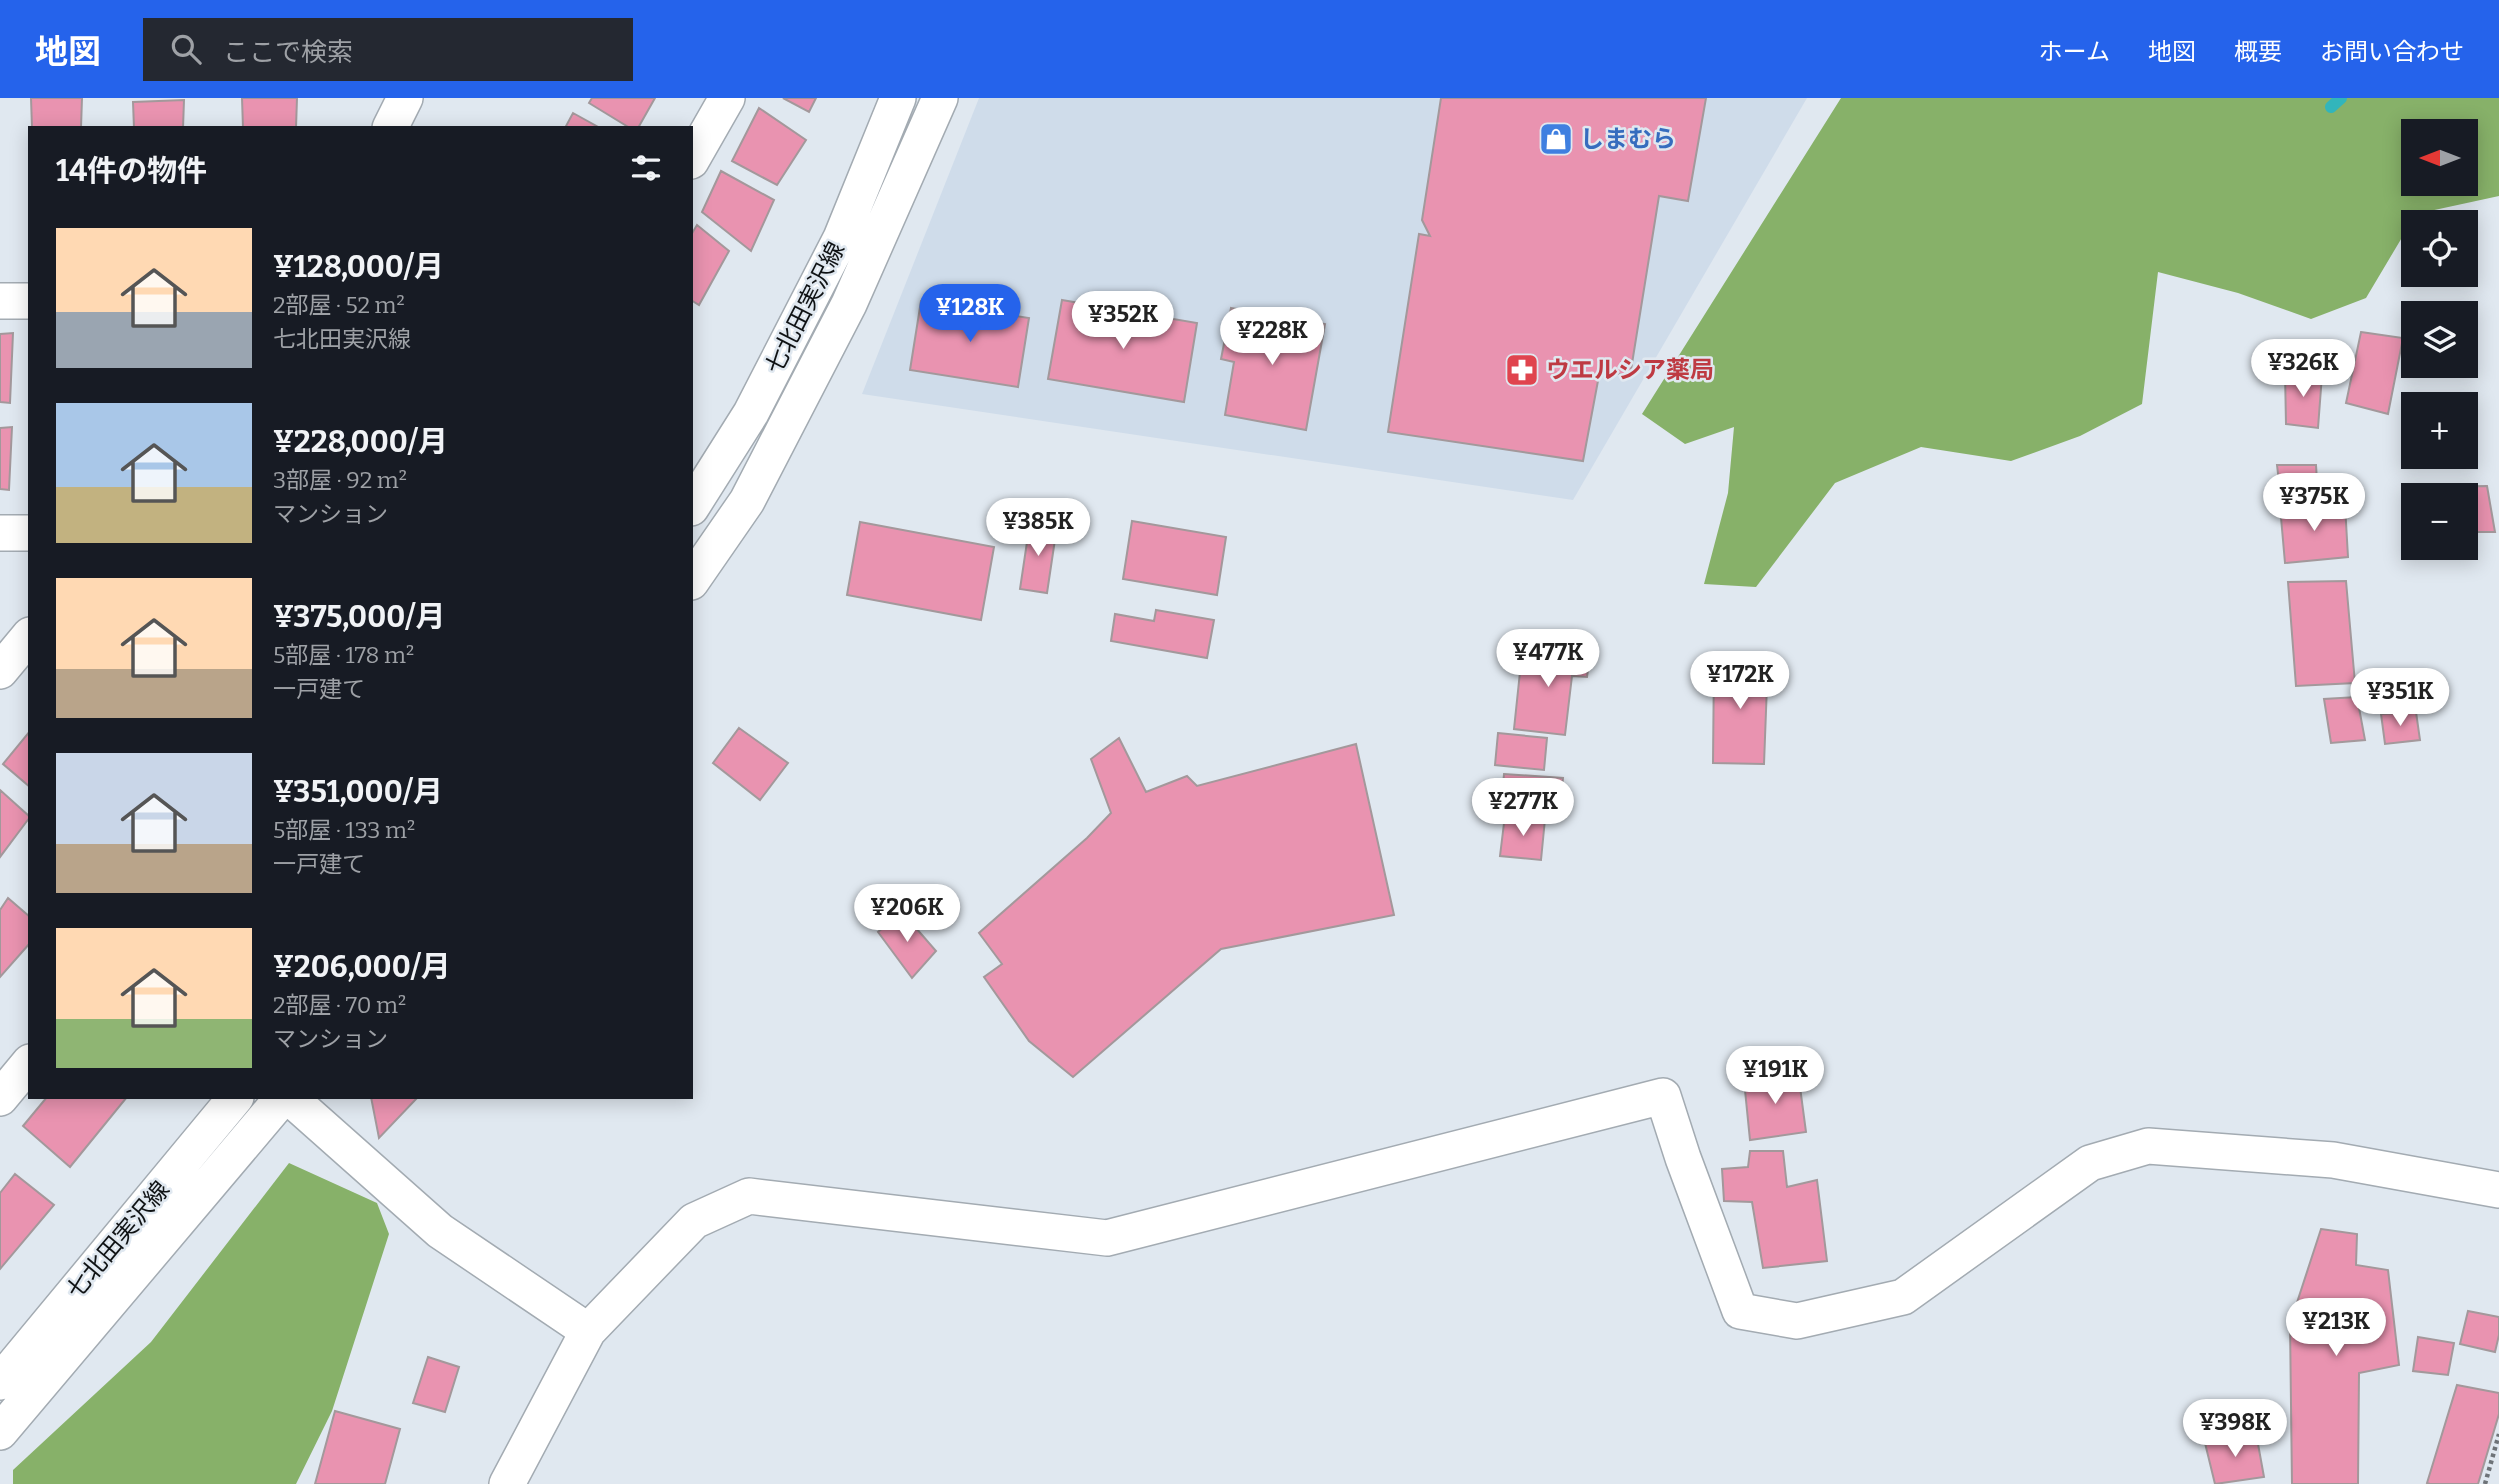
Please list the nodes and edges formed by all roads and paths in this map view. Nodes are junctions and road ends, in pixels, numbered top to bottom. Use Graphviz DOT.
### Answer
graph roads {
  1 [pos="404,98"];
  2 [pos="727,98"];
  3 [pos="898,98"];
  4 [pos="940,98"];
  5 [pos="391,126"];
  6 [pos="693,157"];
  7 [pos="0,301"];
  8 [pos="28,301"];
  9 [pos="693,505"];
  10 [pos="0,533"];
  11 [pos="28,533"];
  12 [pos="693,579"];
  13 [pos="28,637"];
  14 [pos="0,671"];
  15 [pos="28,1064"];
  16 [pos="0,1098"];
  17 [pos="234,1099"];
  18 [pos="281,1099"];
  19 [pos="291,1099"];
  20 [pos="2499,1190"];
  21 [pos="588,1331"];
  22 [pos="0,1382"];
  23 [pos="0,1432"];
  24 [pos="2499,1434"];
  25 [pos="507,1484"];
  26 [pos="2484,1484"];
  1 -- 5 [label="street"];
  2 -- 6 [label="street"];
  3 -- 9 [label="street, 七北田実沢線"];
  4 -- 12 [label="street"];
  7 -- 8 [label="street"];
  10 -- 11 [label="street"];
  13 -- 14 [label="street"];
  15 -- 16 [label="street"];
  17 -- 22 [label="street, 七北田実沢線"];
  18 -- 23 [label="street"];
  19 -- 21 [label="street"];
  20 -- 21 [label="street"];
  21 -- 25 [label="street"];
  24 -- 26 [label="path"];
}
